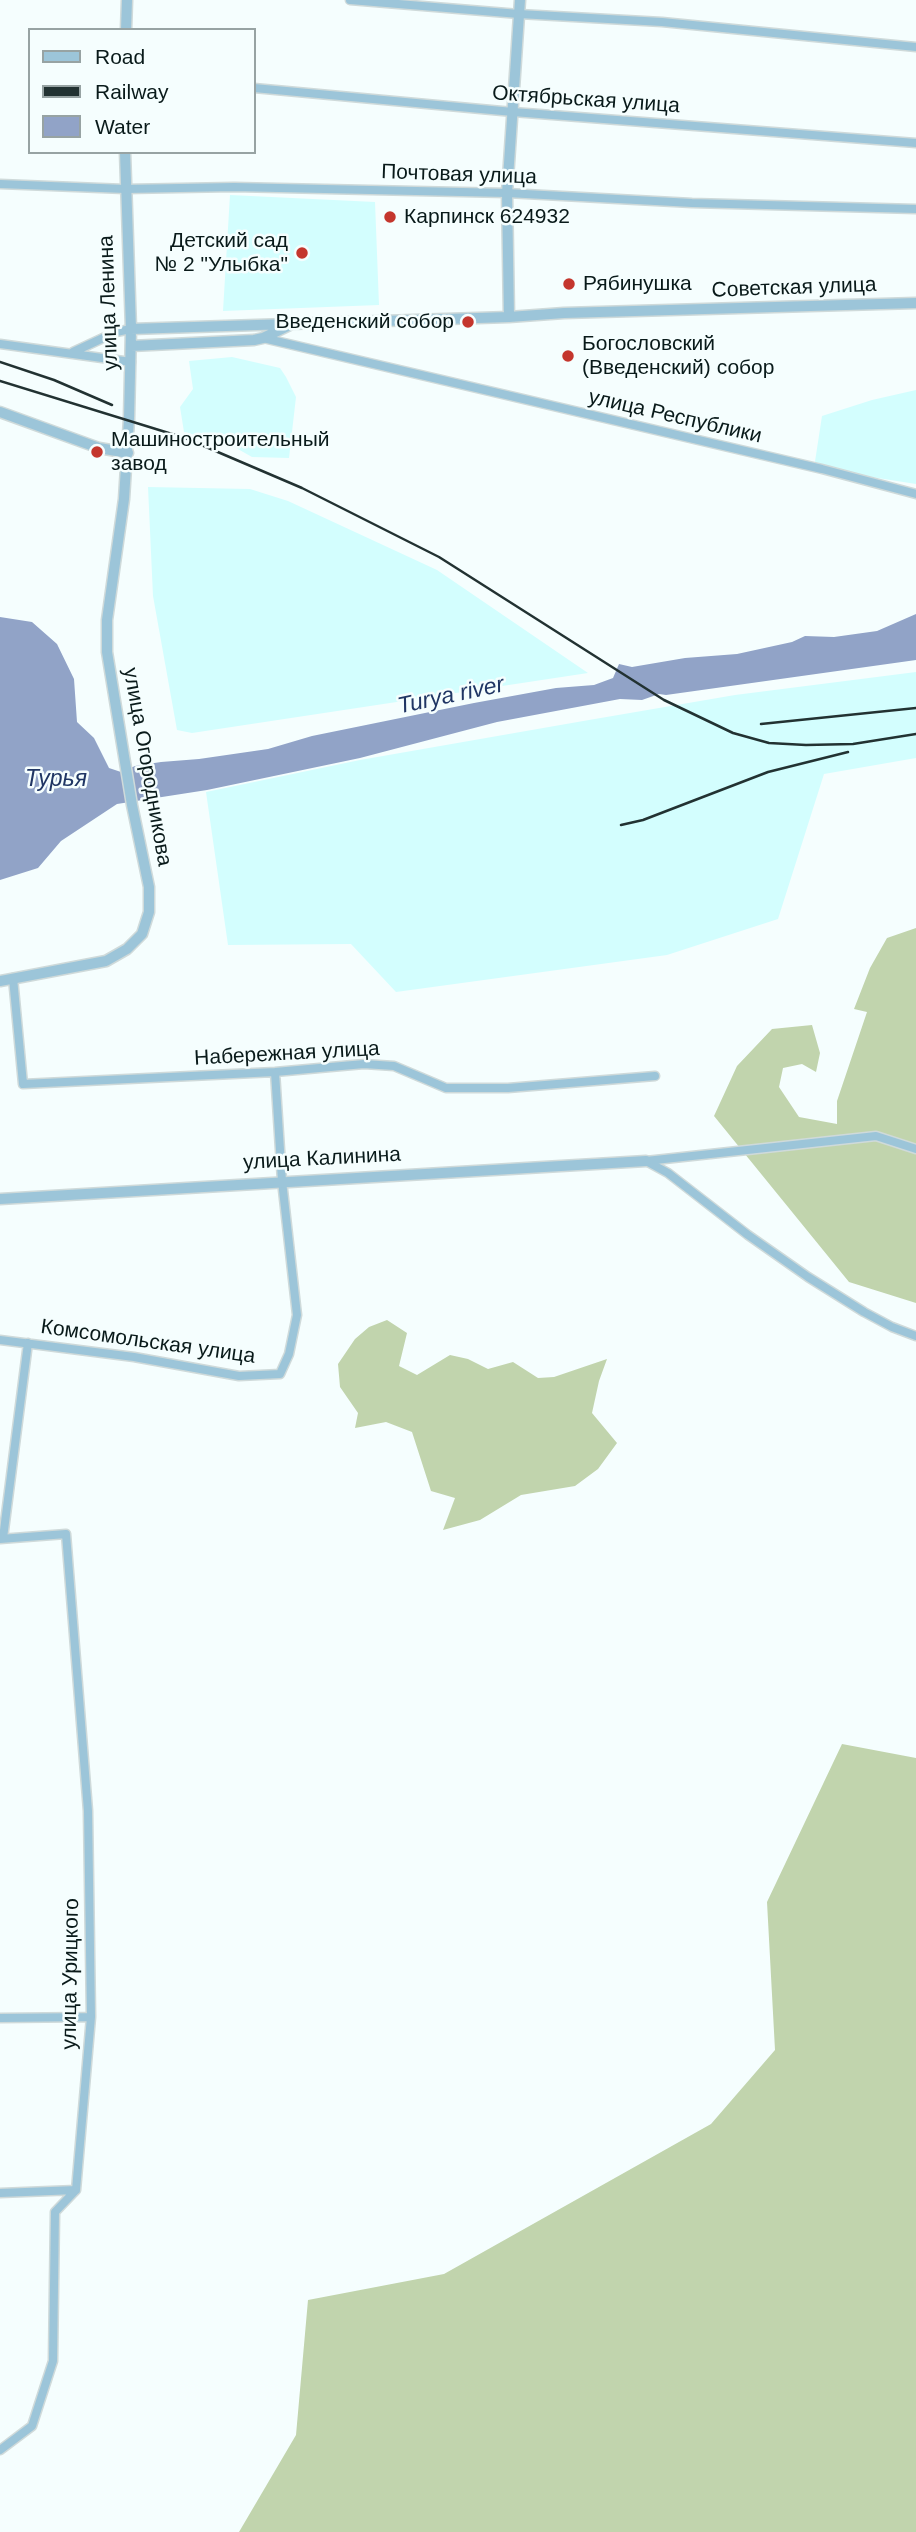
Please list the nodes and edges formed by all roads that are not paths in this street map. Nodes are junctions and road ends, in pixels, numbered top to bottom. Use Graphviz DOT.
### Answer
graph roads {
  1 [pos="127,0"];
  2 [pos="350,0"];
  3 [pos="520,0"];
  4 [pos="519,14"];
  5 [pos="126,28"];
  6 [pos="916,47"];
  7 [pos="256,88"];
  8 [pos="513,112"];
  9 [pos="916,142"];
  10 [pos="125,154"];
  11 [pos="0,184"];
  12 [pos="125,189"];
  13 [pos="507,194"];
  14 [pos="916,209"];
  15 [pos="916,303"];
  16 [pos="509,317"];
  17 [pos="295,322"];
  18 [pos="131,329"];
  19 [pos="262,338"];
  20 [pos="0,344"];
  21 [pos="131,346"];
  22 [pos="72,353"];
  23 [pos="131,362"];
  24 [pos="0,412"];
  25 [pos="128,453"];
  26 [pos="916,494"];
  27 [pos="13,978"];
  28 [pos="0,981"];
  29 [pos="275,1072"];
  30 [pos="654,1076"];
  31 [pos="916,1149"];
  32 [pos="646,1161"];
  33 [pos="282,1181"];
  34 [pos="0,1199"];
  35 [pos="916,1336"];
  36 [pos="0,1340"];
  37 [pos="28,1343"];
  38 [pos="1,1539"];
  39 [pos="91,2017"];
  40 [pos="0,2018"];
  41 [pos="76,2190"];
  42 [pos="0,2193"];
  43 [pos="0,2450"];
  1 -- 5 [label="street"];
  2 -- 4 [label="street"];
  3 -- 4 [label="street"];
  4 -- 6 [label="street"];
  4 -- 8 [label="street"];
  7 -- 8 [label="street, Октябрьская улица"];
  8 -- 9 [label="street, Октябрьская улица"];
  8 -- 13 [label="street"];
  10 -- 12 [label="street, улица Ленина"];
  11 -- 12 [label="street, Почтовая улица"];
  12 -- 13 [label="street, Почтовая улица"];
  12 -- 18 [label="street, улица Ленина"];
  13 -- 14 [label="street, Почтовая улица"];
  13 -- 16 [label="street"];
  15 -- 16 [label="street, Советская улица"];
  16 -- 17 [label="street, Советская улица"];
  17 -- 18 [label="street, Советская улица"];
  17 -- 19 [label="street, Советская улица"];
  18 -- 21 [label="street, улица Ленина"];
  18 -- 22 [label="street"];
  19 -- 21 [label="street, Советская улица"];
  19 -- 26 [label="street, улица Республики"];
  20 -- 22 [label="street"];
  21 -- 23 [label="street, улица Ленина"];
  22 -- 23 [label="street"];
  23 -- 25 [label="street, улица Ленина"];
  24 -- 25 [label="street"];
  25 -- 27 [label="street, улица Огородникова"];
  27 -- 28 [label="street, улица Огородникова"];
  27 -- 29 [label="street, Набережная улица"];
  29 -- 30 [label="street, Набережная улица"];
  29 -- 33 [label="street, Комсомольская улица"];
  31 -- 32 [label="street"];
  32 -- 33 [label="street, улица Калинина"];
  32 -- 35 [label="street"];
  33 -- 34 [label="street, улица Калинина"];
  33 -- 37 [label="street, Комсомольская улица"];
  36 -- 37 [label="street, Комсомольская улица"];
  37 -- 38 [label="street, улица Урицкого"];
  38 -- 39 [label="street, улица Урицкого"];
  39 -- 40 [label="street"];
  39 -- 41 [label="street, улица Урицкого"];
  41 -- 42 [label="street"];
  41 -- 43 [label="street"];
}
